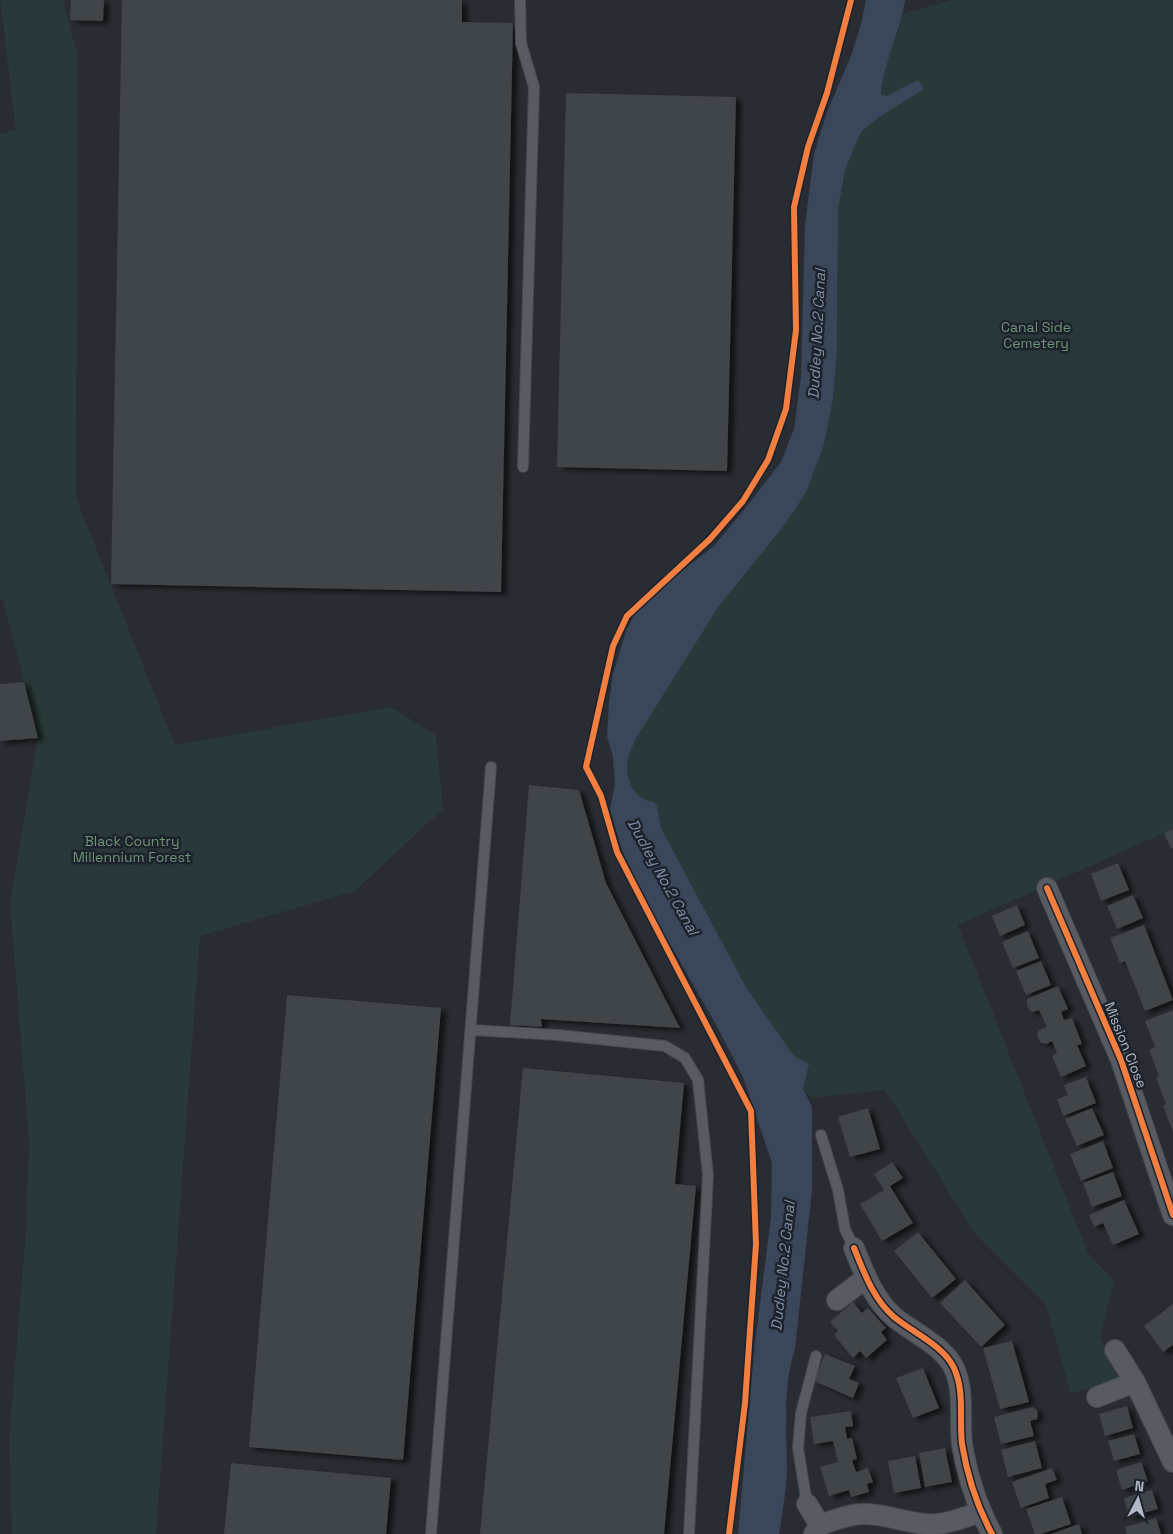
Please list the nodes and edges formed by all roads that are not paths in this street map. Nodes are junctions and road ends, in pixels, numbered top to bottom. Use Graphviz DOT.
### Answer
graph roads {
  1 [pos="520,0"];
  2 [pos="523,467"];
  3 [pos="492,767"];
  4 [pos="1047,888"];
  5 [pos="472,1030"];
  6 [pos="821,1136"];
  7 [pos="1173,1215"];
  8 [pos="854,1248"];
  9 [pos="866,1278"];
  10 [pos="837,1300"];
  11 [pos="1115,1350"];
  12 [pos="816,1356"];
  13 [pos="1136,1382"];
  14 [pos="1097,1397"];
  15 [pos="1173,1462"];
  16 [pos="807,1504"];
  17 [pos="980,1512"];
  18 [pos="817,1530"];
  19 [pos="431,1534"];
  20 [pos="689,1534"];
  21 [pos="992,1534"];
  1 -- 2 [label="lane"];
  3 -- 5 [label="lane"];
  4 -- 7 [label="street, Mission Close"];
  5 -- 19 [label="lane"];
  5 -- 20 [label="lane"];
  6 -- 8 [label="lane"];
  8 -- 9 [label="street"];
  9 -- 10 [label="street"];
  9 -- 17 [label="street"];
  11 -- 13 [label="street"];
  12 -- 16 [label="lane"];
  13 -- 14 [label="street"];
  13 -- 15 [label="street"];
  16 -- 18 [label="street"];
  17 -- 18 [label="street"];
  17 -- 21 [label="street"];
}
